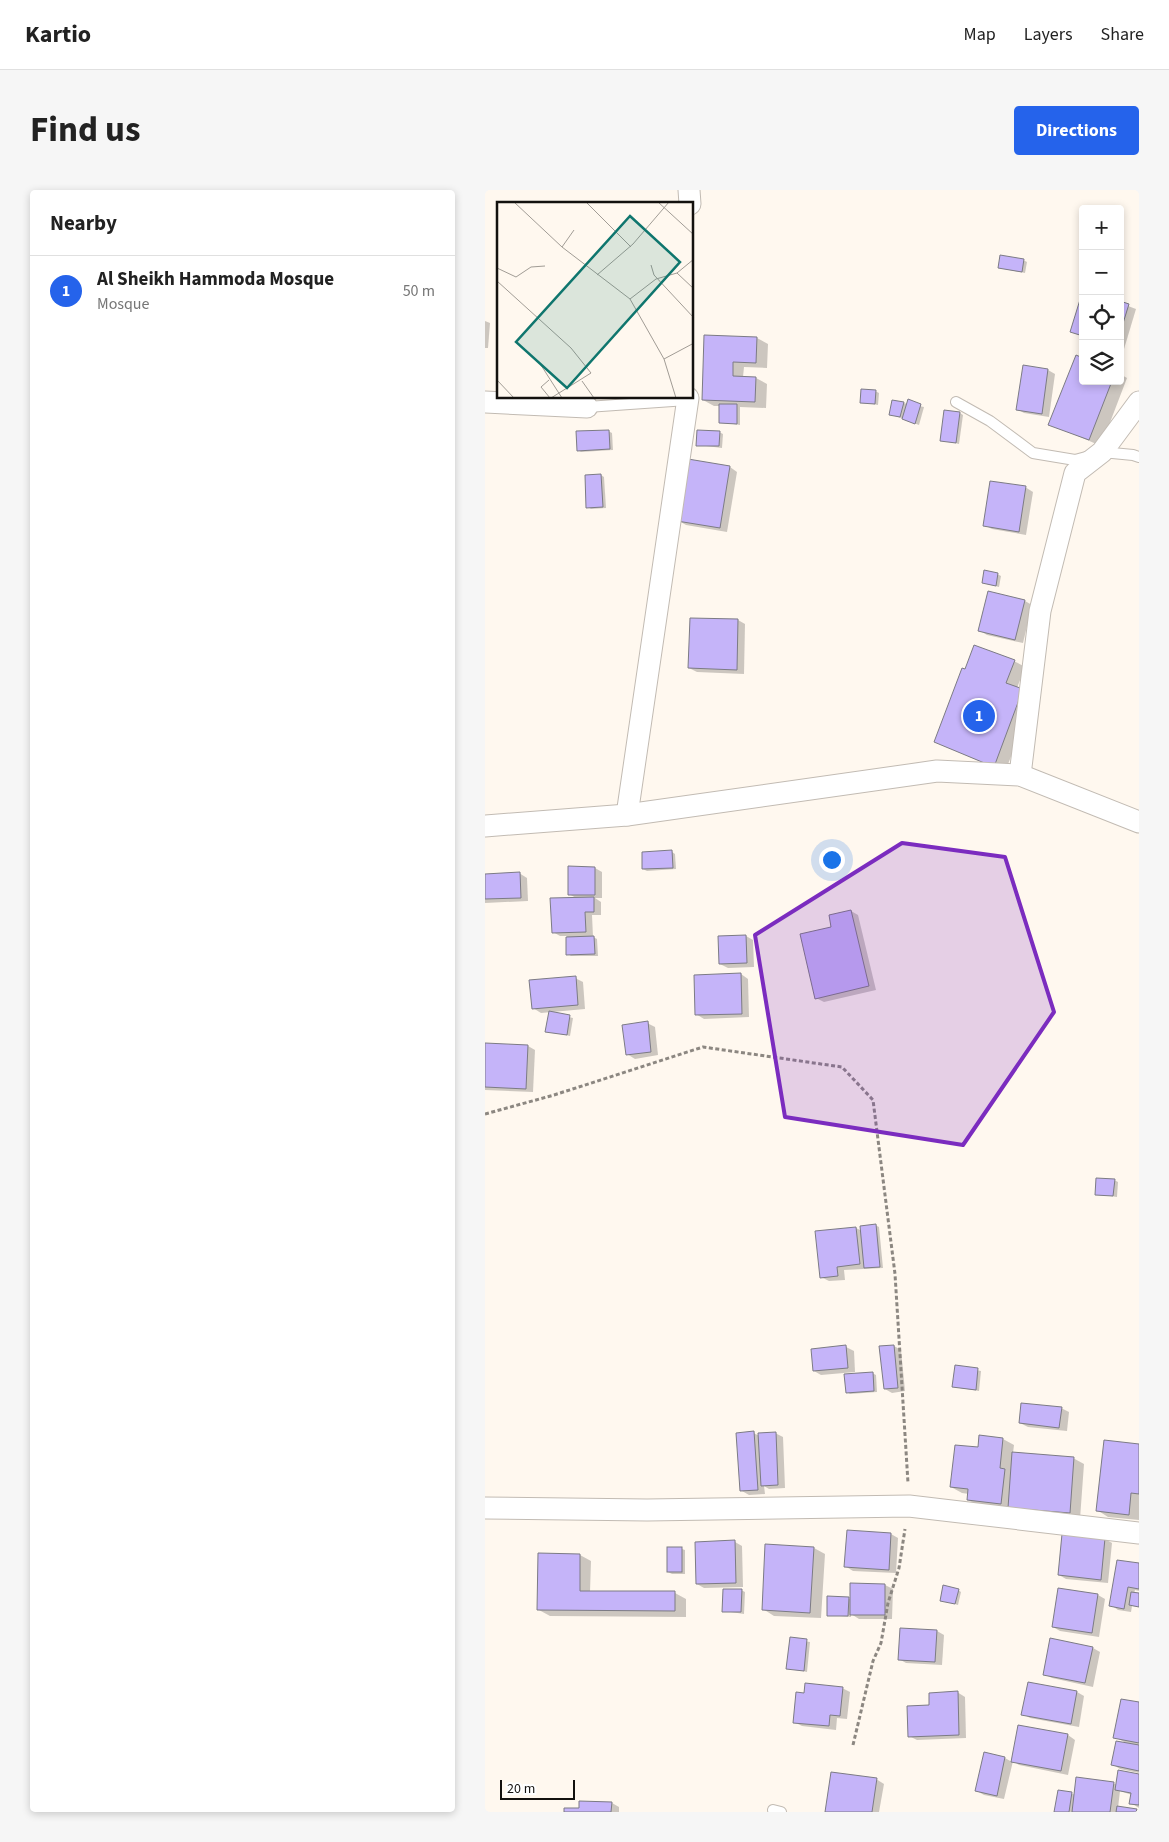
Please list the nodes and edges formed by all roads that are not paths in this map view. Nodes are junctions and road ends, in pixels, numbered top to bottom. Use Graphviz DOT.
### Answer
graph roads {
  1 [pos="688,399"];
  2 [pos="485,402"];
  3 [pos="956,402"];
  4 [pos="1139,402"];
  5 [pos="587,407"];
  6 [pos="1102,452"];
  7 [pos="1139,457"];
  8 [pos="1020,775"];
  9 [pos="627,815"];
  10 [pos="1139,822"];
  11 [pos="485,826"];
  12 [pos="485,1508"];
  13 [pos="1139,1533"];
  1 -- 5 [label="lane"];
  1 -- 9 [label="street"];
  2 -- 5 [label="street"];
  3 -- 6 [label="lane"];
  4 -- 6 [label="street"];
  6 -- 7 [label="lane"];
  6 -- 8 [label="street"];
  8 -- 9 [label="street"];
  8 -- 10 [label="street"];
  9 -- 11 [label="street"];
  12 -- 13 [label="street"];
}
